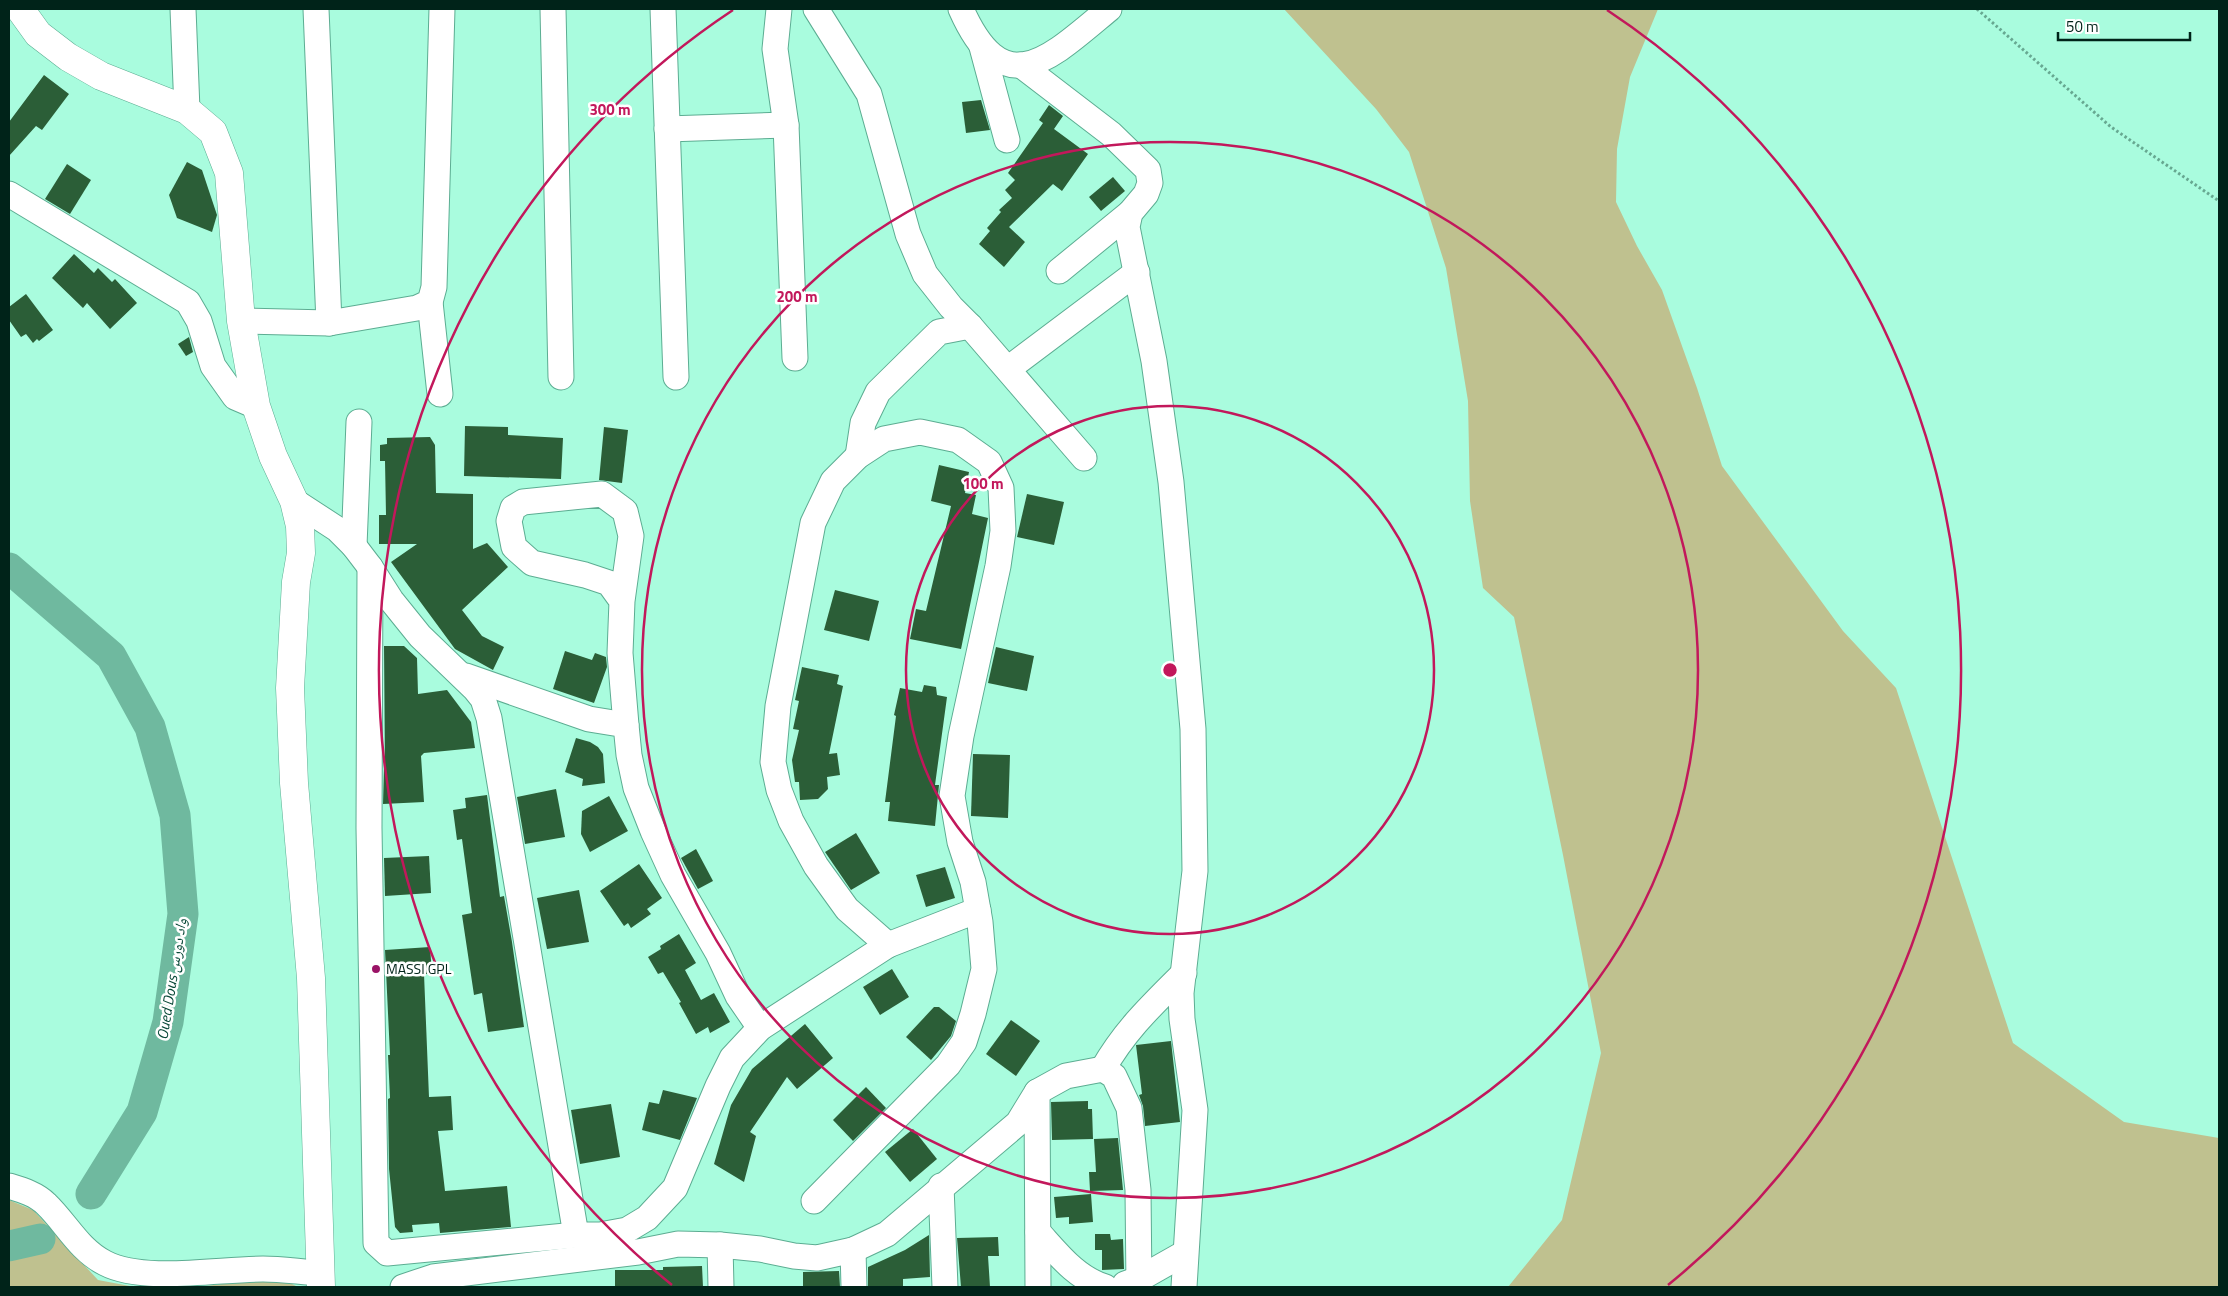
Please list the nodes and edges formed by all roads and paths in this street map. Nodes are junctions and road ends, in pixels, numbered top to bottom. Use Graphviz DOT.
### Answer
graph roads {
  1 [pos="20,9"];
  2 [pos="183,9"];
  3 [pos="316,9"];
  4 [pos="442,9"];
  5 [pos="554,9"];
  6 [pos="663,9"];
  7 [pos="779,9"];
  8 [pos="816,9"];
  9 [pos="961,9"];
  10 [pos="1109,9"];
  11 [pos="1977,9"];
  12 [pos="982,47"];
  13 [pos="1021,65"];
  14 [pos="187,110"];
  15 [pos="786,125"];
  16 [pos="667,129"];
  17 [pos="1007,140"];
  18 [pos="9,194"];
  19 [pos="2219,201"];
  20 [pos="1130,213"];
  21 [pos="1059,271"];
  22 [pos="1138,272"];
  23 [pos="430,302"];
  24 [pos="240,321"];
  25 [pos="329,323"];
  26 [pos="970,326"];
  27 [pos="795,358"];
  28 [pos="1008,369"];
  29 [pos="560,377"];
  30 [pos="676,377"];
  31 [pos="440,394"];
  32 [pos="256,406"];
  33 [pos="359,422"];
  34 [pos="858,456"];
  35 [pos="1084,458"];
  36 [pos="294,501"];
  37 [pos="354,546"];
  38 [pos="370,567"];
  39 [pos="622,600"];
  40 [pos="458,673"];
  41 [pos="626,725"];
  42 [pos="978,910"];
  43 [pos="888,945"];
  44 [pos="1184,973"];
  45 [pos="760,1028"];
  46 [pos="1103,1069"];
  47 [pos="1037,1092"];
  48 [pos="9,1186"];
  49 [pos="941,1186"];
  50 [pos="814,1201"];
  51 [pos="1038,1232"];
  52 [pos="576,1235"];
  53 [pos="720,1245"];
  54 [pos="853,1250"];
  55 [pos="1185,1253"];
  56 [pos="320,1280"];
  57 [pos="1139,1283"];
  58 [pos="403,1287"];
  59 [pos="721,1287"];
  60 [pos="854,1287"];
  61 [pos="945,1287"];
  62 [pos="1038,1287"];
  63 [pos="1105,1287"];
  64 [pos="1110,1287"];
  65 [pos="1184,1287"];
  1 -- 14 [label="main road"];
  2 -- 14 [label="street"];
  3 -- 25 [label="street"];
  4 -- 23 [label="street"];
  5 -- 29 [label="street"];
  6 -- 16 [label="street"];
  7 -- 15 [label="street"];
  8 -- 26 [label="street"];
  9 -- 12 [label="street"];
  10 -- 13 [label="street"];
  11 -- 19 [label="path"];
  12 -- 13 [label="street"];
  12 -- 17 [label="street"];
  13 -- 20 [label="street"];
  14 -- 24 [label="main road"];
  15 -- 16 [label="street"];
  15 -- 27 [label="street"];
  16 -- 30 [label="street"];
  18 -- 32 [label="street"];
  20 -- 21 [label="street"];
  20 -- 22 [label="street"];
  22 -- 28 [label="street"];
  22 -- 44 [label="street"];
  23 -- 25 [label="street"];
  23 -- 31 [label="street"];
  24 -- 25 [label="street"];
  24 -- 32 [label="main road"];
  26 -- 28 [label="street"];
  26 -- 34 [label="street"];
  28 -- 35 [label="street"];
  32 -- 36 [label="main road"];
  33 -- 37 [label="street"];
  34 -- 42 [label="street"];
  34 -- 43 [label="street"];
  36 -- 37 [label="street"];
  36 -- 56 [label="main road"];
  37 -- 38 [label="street"];
  38 -- 40 [label="street"];
  38 -- 52 [label="street"];
  39 -- 39 [label="street"];
  39 -- 41 [label="street"];
  40 -- 41 [label="street"];
  40 -- 52 [label="street"];
  41 -- 45 [label="street"];
  42 -- 43 [label="street"];
  42 -- 50 [label="street"];
  43 -- 45 [label="street"];
  44 -- 46 [label="street"];
  44 -- 55 [label="street"];
  45 -- 52 [label="street"];
  46 -- 47 [label="street"];
  46 -- 57 [label="street"];
  47 -- 49 [label="street"];
  47 -- 51 [label="street"];
  48 -- 56 [label="street"];
  49 -- 54 [label="street"];
  49 -- 61 [label="street"];
  51 -- 62 [label="street"];
  51 -- 63 [label="street"];
  53 -- 54 [label="street"];
  53 -- 58 [label="street"];
  53 -- 59 [label="street"];
  54 -- 60 [label="street"];
  55 -- 57 [label="street"];
  55 -- 65 [label="street"];
  57 -- 64 [label="street"];
}
